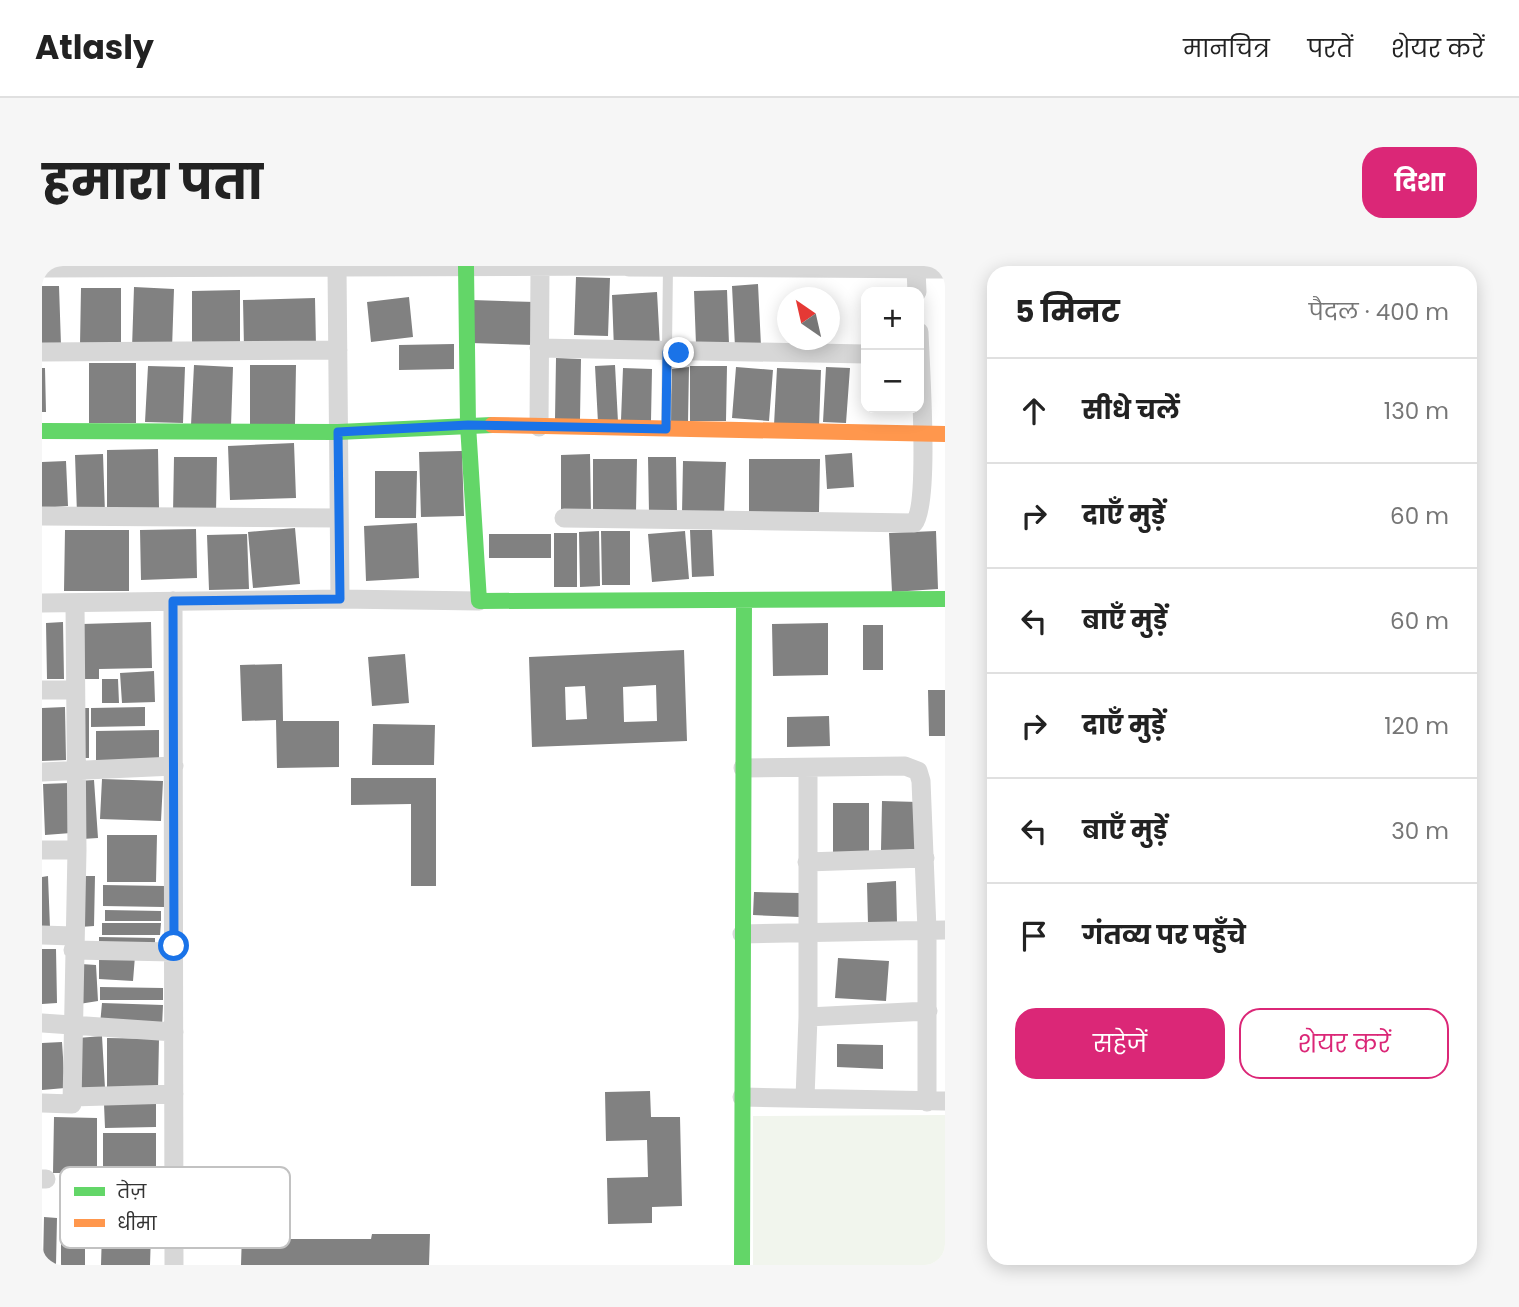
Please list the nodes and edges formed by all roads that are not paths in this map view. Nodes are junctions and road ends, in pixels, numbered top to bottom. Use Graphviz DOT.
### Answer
graph roads {
  1 [pos="291,266"];
  2 [pos="466,266"];
  3 [pos="629,266"];
  4 [pos="115,267"];
  5 [pos="337,267"];
  6 [pos="668,267"];
  7 [pos="794,267"];
  8 [pos="42,268"];
  9 [pos="540,268"];
  10 [pos="945,269"];
  11 [pos="916,270"];
  12 [pos="917,287"];
  13 [pos="539,348"];
  14 [pos="338,350"];
  15 [pos="42,352"];
  16 [pos="667,352"];
  17 [pos="861,354"];
  18 [pos="921,413"];
  19 [pos="468,425"];
  20 [pos="539,427"];
  21 [pos="666,429"];
  22 [pos="42,431"];
  23 [pos="338,432"];
  24 [pos="922,434"];
  25 [pos="945,434"];
  26 [pos="42,516"];
  27 [pos="338,518"];
  28 [pos="564,518"];
  29 [pos="945,598"];
  30 [pos="340,599"];
  31 [pos="744,600"];
  32 [pos="173,601"];
  33 [pos="479,601"];
  34 [pos="42,603"];
  35 [pos="75,603"];
  36 [pos="42,690"];
  37 [pos="73,690"];
  38 [pos="174,766"];
  39 [pos="743,768"];
  40 [pos="808,769"];
  41 [pos="75,771"];
  42 [pos="42,772"];
  43 [pos="42,850"];
  44 [pos="77,850"];
  45 [pos="925,858"];
  46 [pos="807,862"];
  47 [pos="936,930"];
  48 [pos="808,932"];
  49 [pos="742,934"];
  50 [pos="42,935"];
  51 [pos="73,943"];
  52 [pos="174,952"];
  53 [pos="928,1011"];
  54 [pos="808,1017"];
  55 [pos="42,1023"];
  56 [pos="71,1028"];
  57 [pos="174,1031"];
  58 [pos="174,1094"];
  59 [pos="72,1097"];
  60 [pos="742,1097"];
  61 [pos="805,1098"];
  62 [pos="936,1101"];
  63 [pos="42,1103"];
  64 [pos="174,1167"];
  65 [pos="742,1265"];
  1 -- 4 [label="street"];
  1 -- 5 [label="street"];
  2 -- 5 [label="street"];
  2 -- 9 [label="street"];
  2 -- 19 [label="street"];
  3 -- 6 [label="street"];
  3 -- 9 [label="street"];
  4 -- 8 [label="street"];
  5 -- 14 [label="street"];
  6 -- 7 [label="street"];
  6 -- 16 [label="lane"];
  7 -- 11 [label="street"];
  9 -- 13 [label="street"];
  10 -- 11 [label="street"];
  11 -- 12 [label="street"];
  13 -- 16 [label="street"];
  13 -- 20 [label="street"];
  14 -- 15 [label="street"];
  14 -- 23 [label="street"];
  16 -- 17 [label="street"];
  16 -- 21 [label="lane"];
  18 -- 24 [label="street"];
  19 -- 20 [label="street"];
  19 -- 23 [label="street"];
  19 -- 33 [label="street"];
  20 -- 21 [label="street"];
  21 -- 24 [label="street"];
  22 -- 23 [label="street"];
  23 -- 27 [label="street"];
  24 -- 25 [label="street"];
  24 -- 28 [label="street"];
  26 -- 27 [label="street"];
  27 -- 30 [label="street"];
  29 -- 31 [label="street"];
  30 -- 32 [label="street"];
  30 -- 33 [label="street"];
  31 -- 33 [label="street"];
  31 -- 39 [label="street"];
  32 -- 35 [label="street"];
  32 -- 38 [label="street"];
  34 -- 35 [label="street"];
  35 -- 37 [label="street"];
  36 -- 37 [label="street"];
  37 -- 41 [label="street"];
  38 -- 41 [label="street"];
  38 -- 52 [label="street"];
  39 -- 40 [label="street"];
  39 -- 49 [label="street"];
  40 -- 45 [label="street"];
  40 -- 46 [label="street"];
  41 -- 42 [label="street"];
  41 -- 44 [label="street"];
  43 -- 44 [label="street"];
  44 -- 51 [label="street"];
  45 -- 46 [label="street"];
  45 -- 47 [label="street"];
  46 -- 48 [label="street"];
  47 -- 48 [label="street"];
  47 -- 53 [label="street"];
  48 -- 49 [label="street"];
  48 -- 54 [label="street"];
  49 -- 60 [label="street"];
  50 -- 51 [label="street"];
  51 -- 52 [label="street"];
  51 -- 56 [label="street"];
  52 -- 57 [label="street"];
  53 -- 54 [label="street"];
  53 -- 62 [label="street"];
  54 -- 61 [label="street"];
  55 -- 56 [label="street"];
  56 -- 57 [label="street"];
  56 -- 59 [label="street"];
  57 -- 58 [label="street"];
  58 -- 59 [label="street"];
  58 -- 64 [label="street"];
  59 -- 63 [label="street"];
  60 -- 61 [label="street"];
  60 -- 65 [label="street"];
  61 -- 62 [label="street"];
}
